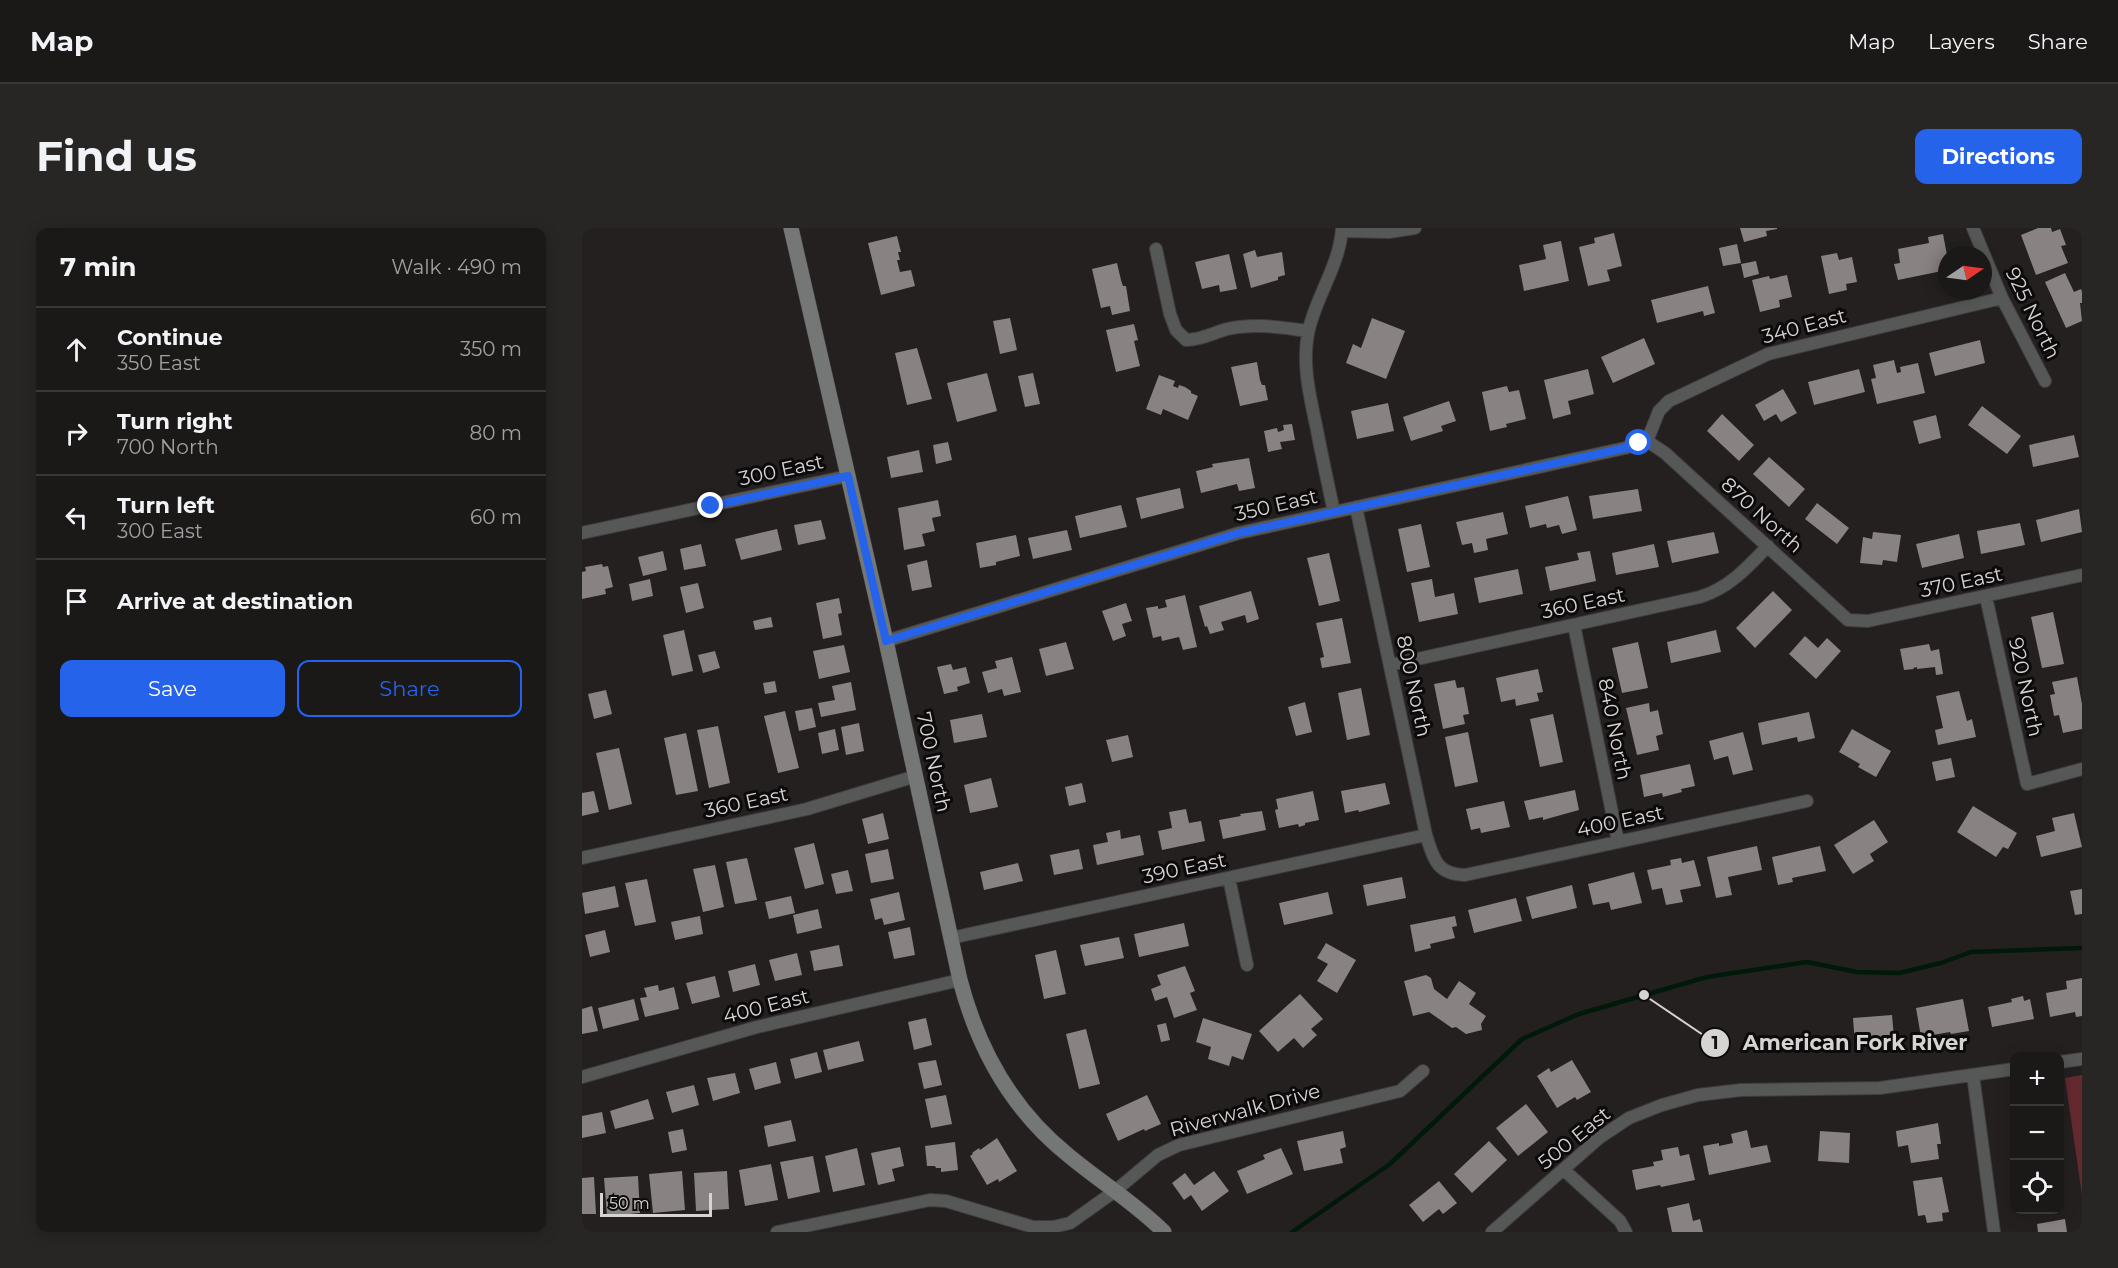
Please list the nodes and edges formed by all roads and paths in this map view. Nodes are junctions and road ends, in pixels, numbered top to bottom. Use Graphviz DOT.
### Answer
graph roads {
  1 [pos="791,228"];
  2 [pos="1414,228"];
  3 [pos="1973,228"];
  4 [pos="1342,230"];
  5 [pos="1156,249"];
  6 [pos="2002,298"];
  7 [pos="1308,331"];
  8 [pos="2044,381"];
  9 [pos="1647,441"];
  10 [pos="848,476"];
  11 [pos="1356,507"];
  12 [pos="1334,512"];
  13 [pos="582,534"];
  14 [pos="1767,546"];
  15 [pos="2082,574"];
  16 [pos="1986,597"];
  17 [pos="1848,620"];
  18 [pos="1574,625"];
  19 [pos="886,641"];
  20 [pos="1390,665"];
  21 [pos="2082,769"];
  22 [pos="916,776"];
  23 [pos="1807,801"];
  24 [pos="1426,835"];
  25 [pos="1618,842"];
  26 [pos="582,858"];
  27 [pos="1442,869"];
  28 [pos="1229,878"];
  29 [pos="951,938"];
  30 [pos="1247,965"];
  31 [pos="960,980"];
  32 [pos="2082,1059"];
  33 [pos="2064,1061"];
  34 [pos="2010,1070"];
  35 [pos="1423,1071"];
  36 [pos="1972,1075"];
  37 [pos="582,1077"];
  38 [pos="1563,1170"];
  39 [pos="1115,1191"];
  40 [pos="777,1232"];
  41 [pos="1164,1232"];
  42 [pos="1492,1232"];
  43 [pos="1626,1232"];
  44 [pos="1994,1232"];
  1 -- 10 [label="street, 700 North"];
  2 -- 4 [label="street"];
  3 -- 6 [label="street, 925 North"];
  4 -- 7 [label="street"];
  5 -- 7 [label="street"];
  6 -- 8 [label="street, 925 North"];
  6 -- 9 [label="street, 340 East"];
  7 -- 12 [label="street"];
  9 -- 11 [label="street, 350 East"];
  9 -- 14 [label="street, 870 North"];
  10 -- 13 [label="street, 300 East"];
  10 -- 19 [label="street, 700 North"];
  11 -- 12 [label="street, 350 East"];
  11 -- 20 [label="street, 800 North"];
  12 -- 19 [label="street, 350 East"];
  14 -- 17 [label="street, 870 North"];
  14 -- 18 [label="street, 360 East"];
  15 -- 16 [label="street, 370 East"];
  16 -- 17 [label="street, 370 East"];
  16 -- 21 [label="street, 920 North"];
  18 -- 20 [label="street, 360 East"];
  18 -- 25 [label="street, 840 North"];
  19 -- 22 [label="street, 700 North"];
  20 -- 24 [label="street, 800 North"];
  22 -- 26 [label="street, 360 East"];
  22 -- 29 [label="street, 700 North"];
  23 -- 25 [label="street, 400 East"];
  24 -- 27 [label="street, 800 North"];
  24 -- 28 [label="street, 390 East"];
  25 -- 27 [label="street, 400 East"];
  28 -- 29 [label="street, 390 East"];
  28 -- 30 [label="street"];
  29 -- 31 [label="street, 700 North"];
  31 -- 37 [label="street, 400 East"];
  31 -- 39 [label="street, 700 North"];
  32 -- 33 [label="street"];
  34 -- 36 [label="street, 500 East"];
  35 -- 39 [label="street, Riverwalk Drive"];
  36 -- 38 [label="street, 500 East"];
  36 -- 44 [label="street"];
  38 -- 42 [label="street, 500 East"];
  38 -- 43 [label="street"];
  39 -- 40 [label="street, Riverwalk Drive"];
  39 -- 41 [label="street, 700 North"];
}
